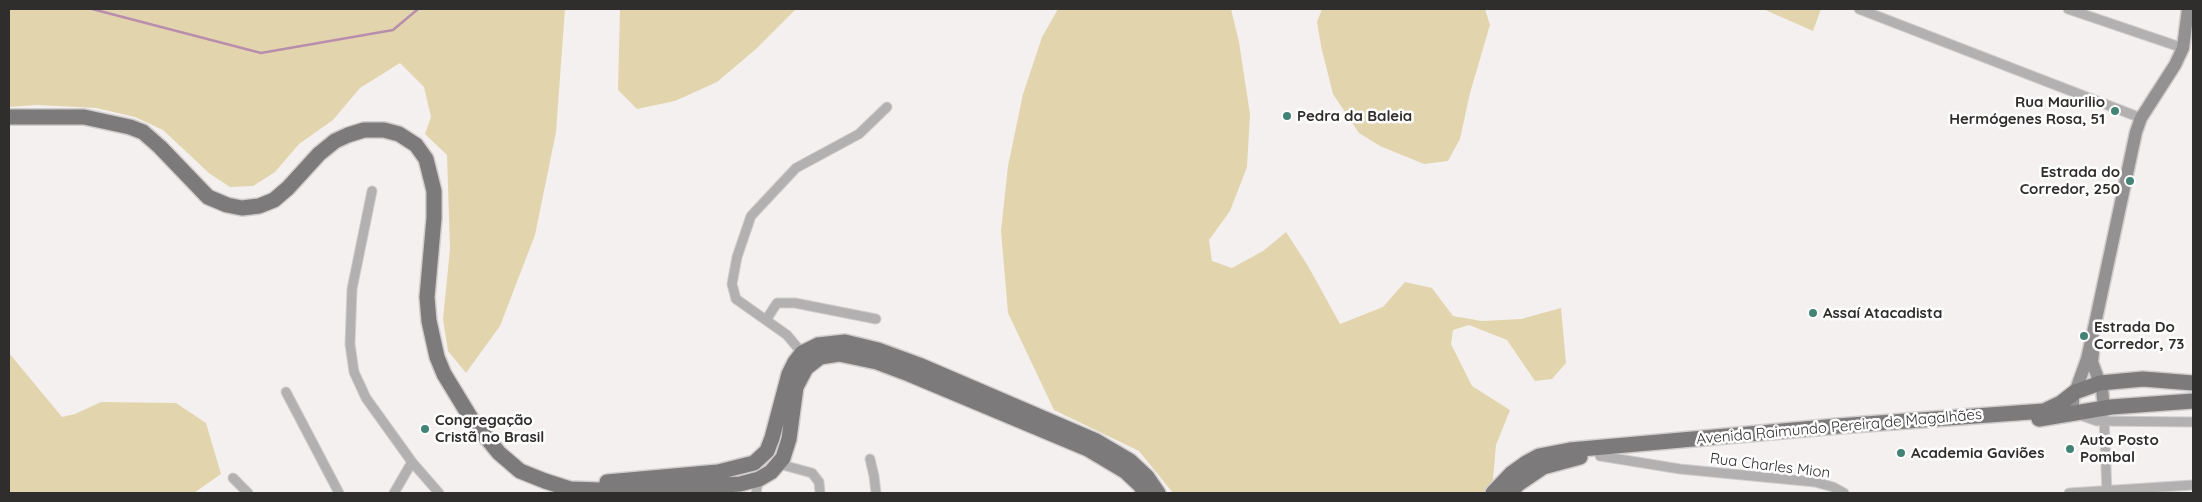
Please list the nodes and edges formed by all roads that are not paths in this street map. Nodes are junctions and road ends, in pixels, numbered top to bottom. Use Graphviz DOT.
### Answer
graph roads {
  1 [pos="1859,9"];
  2 [pos="2068,9"];
  3 [pos="2188,9"];
  4 [pos="2183,48"];
  5 [pos="887,107"];
  6 [pos="9,117"];
  7 [pos="2141,118"];
  8 [pos="372,191"];
  9 [pos="2113,236"];
  10 [pos="876,319"];
  11 [pos="766,320"];
  12 [pos="802,354"];
  13 [pos="2100,382"];
  14 [pos="2188,382"];
  15 [pos="286,392"];
  16 [pos="2075,392"];
  17 [pos="2187,402"];
  18 [pos="2076,414"];
  19 [pos="2104,415"];
  20 [pos="778,419"];
  21 [pos="2193,422"];
  22 [pos="1631,458"];
  23 [pos="870,459"];
  24 [pos="412,462"];
  25 [pos="754,463"];
  26 [pos="778,464"];
  27 [pos="233,478"];
  28 [pos="2193,484"];
  29 [pos="758,486"];
  30 [pos="556,488"];
  31 [pos="2107,492"];
  32 [pos="248,493"];
  33 [pos="339,493"];
  34 [pos="394,493"];
  35 [pos="439,493"];
  36 [pos="820,493"];
  37 [pos="876,493"];
  38 [pos="1145,493"];
  39 [pos="1158,493"];
  40 [pos="1493,493"];
  41 [pos="1510,493"];
  42 [pos="1844,493"];
  43 [pos="2069,493"];
  1 -- 7 [label="street"];
  2 -- 4 [label="street"];
  3 -- 4 [label="main road"];
  4 -- 7 [label="main road"];
  5 -- 11 [label="street"];
  6 -- 30 [label="main road"];
  7 -- 9 [label="main road"];
  8 -- 24 [label="street"];
  9 -- 13 [label="main road"];
  9 -- 16 [label="main road"];
  10 -- 11 [label="street"];
  11 -- 12 [label="street"];
  12 -- 20 [label="main road"];
  12 -- 39 [label="main road"];
  13 -- 14 [label="main road, Avenida Raimundo Pereira de Magalhães"];
  13 -- 16 [label="main road, Avenida Raimundo Pereira de Magalhães"];
  13 -- 19 [label="main road"];
  14 -- 17 [label="main road"];
  15 -- 33 [label="street"];
  16 -- 18 [label="main road"];
  16 -- 40 [label="main road, Avenida Raimundo Pereira de Magalhães"];
  17 -- 19 [label="main road, Avenida Raimundo Pereira de Magalhães"];
  18 -- 19 [label="main road, Avenida Raimundo Pereira de Magalhães"];
  18 -- 22 [label="main road, Avenida Raimundo Pereira de Magalhães"];
  19 -- 21 [label="street"];
  19 -- 31 [label="street"];
  20 -- 25 [label="main road"];
  20 -- 26 [label="main road"];
  22 -- 41 [label="main road, Avenida Raimundo Pereira de Magalhães"];
  22 -- 42 [label="street, Rua Charles Mion"];
  23 -- 37 [label="street"];
  24 -- 34 [label="street"];
  24 -- 35 [label="street"];
  25 -- 29 [label="street"];
  25 -- 30 [label="main road"];
  26 -- 29 [label="main road"];
  26 -- 36 [label="street"];
  26 -- 38 [label="main road"];
  27 -- 32 [label="street"];
  28 -- 31 [label="street"];
  29 -- 30 [label="main road"];
  31 -- 43 [label="street"];
}
